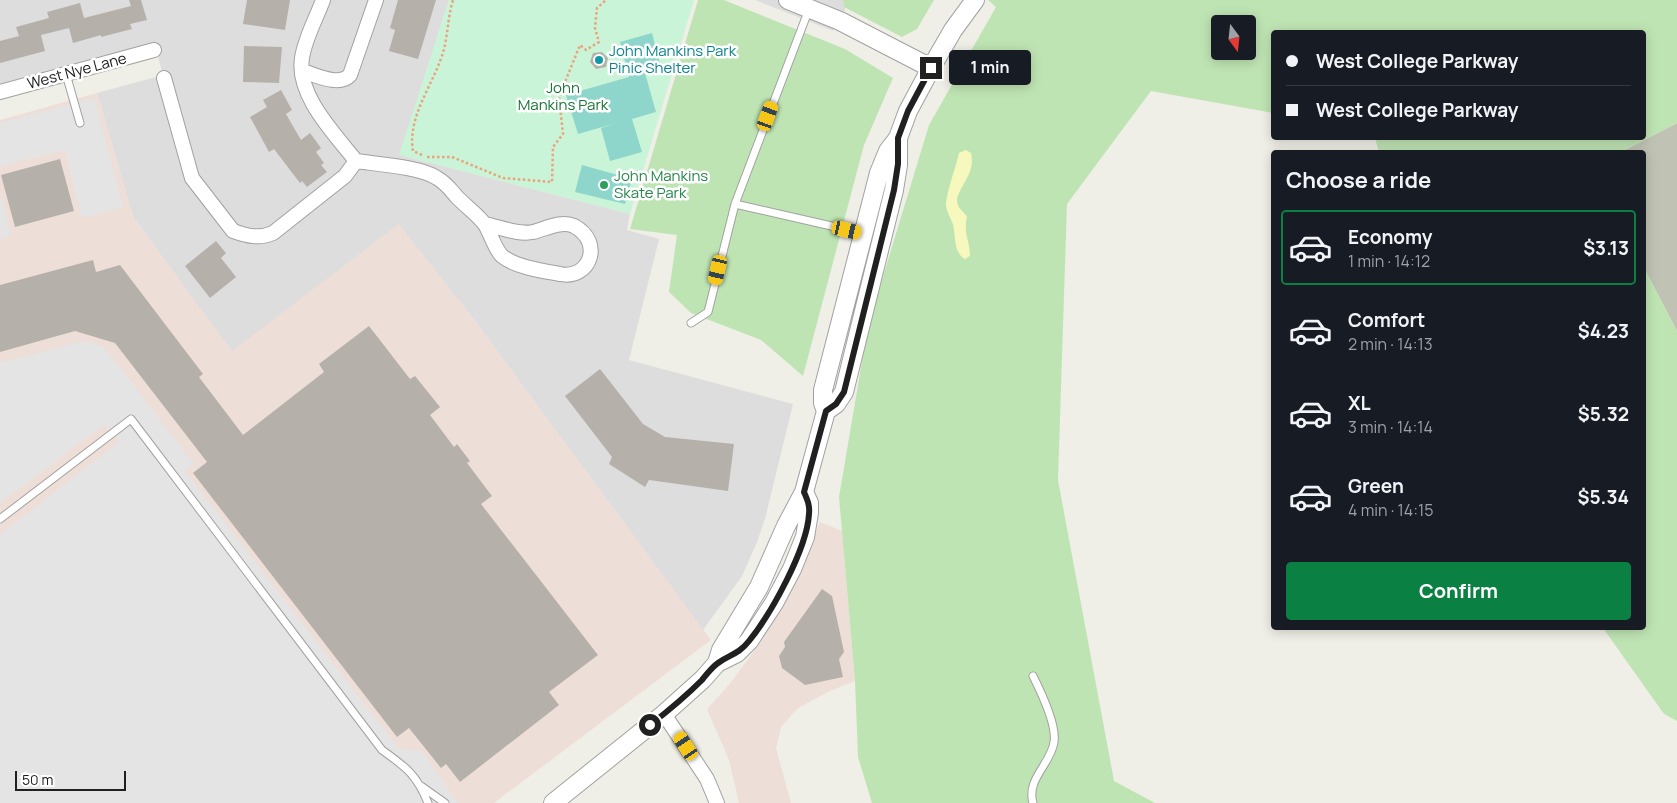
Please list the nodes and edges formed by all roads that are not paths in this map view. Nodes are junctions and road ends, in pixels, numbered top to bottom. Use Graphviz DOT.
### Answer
graph roads {
  1 [pos="323,0"];
  2 [pos="376,0"];
  3 [pos="788,0"];
  4 [pos="974,0"];
  5 [pos="809,8"];
  6 [pos="154,50"];
  7 [pos="931,68"];
  8 [pos="302,71"];
  9 [pos="66,74"];
  10 [pos="164,78"];
  11 [pos="0,92"];
  12 [pos="80,123"];
  13 [pos="898,138"];
  14 [pos="356,161"];
  15 [pos="735,204"];
  16 [pos="485,224"];
  17 [pos="862,233"];
  18 [pos="691,323"];
  19 [pos="826,411"];
  20 [pos="0,519"];
  21 [pos="1033,676"];
  22 [pos="664,714"];
  23 [pos="421,786"];
  24 [pos="428,803"];
  25 [pos="444,803"];
  26 [pos="552,803"];
  27 [pos="717,803"];
  28 [pos="1033,803"];
  1 -- 8 [label="street"];
  2 -- 8 [label="street"];
  3 -- 5 [label="street"];
  4 -- 7 [label="street"];
  5 -- 7 [label="street"];
  5 -- 15 [label="lane"];
  6 -- 9 [label="street, West Nye Lane"];
  7 -- 13 [label="street"];
  8 -- 14 [label="street"];
  9 -- 11 [label="street, West Nye Lane"];
  9 -- 12 [label="lane"];
  10 -- 14 [label="street"];
  13 -- 17 [label="street"];
  13 -- 19 [label="street"];
  14 -- 16 [label="street"];
  15 -- 17 [label="lane"];
  15 -- 18 [label="lane"];
  16 -- 16 [label="street"];
  17 -- 19 [label="street"];
  19 -- 22 [label="street"];
  20 -- 23 [label="lane"];
  21 -- 28 [label="lane"];
  22 -- 26 [label="street"];
  22 -- 27 [label="street"];
  23 -- 24 [label="lane"];
  23 -- 25 [label="lane"];
}
